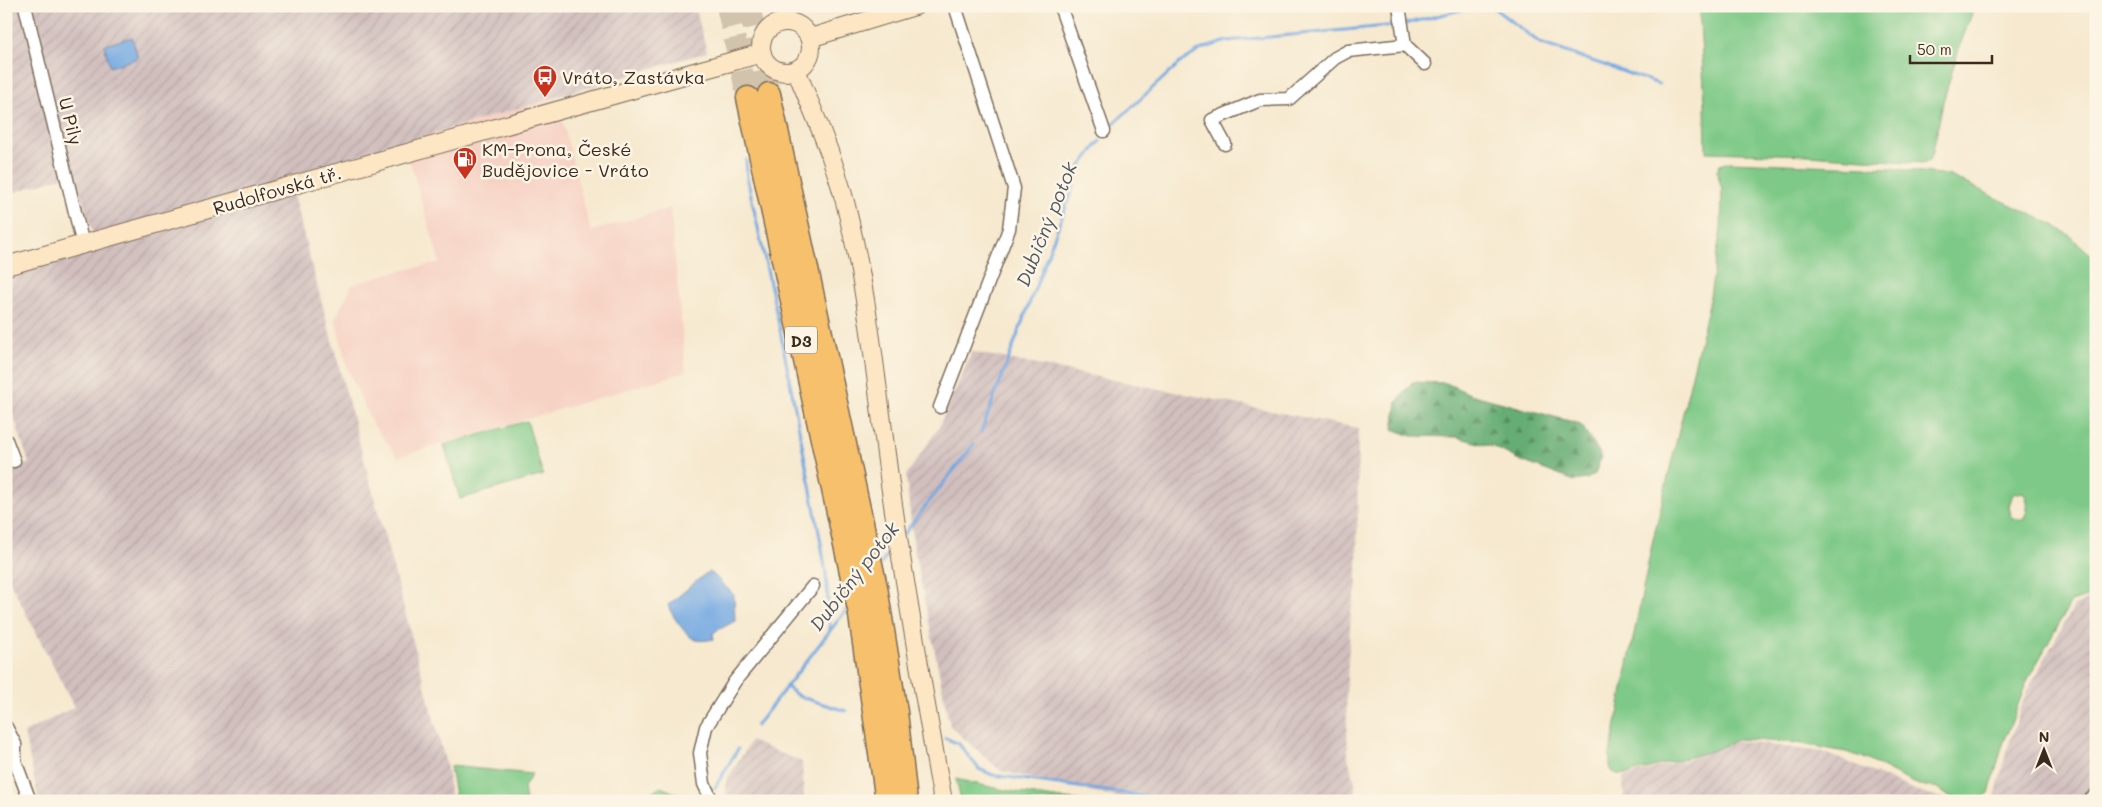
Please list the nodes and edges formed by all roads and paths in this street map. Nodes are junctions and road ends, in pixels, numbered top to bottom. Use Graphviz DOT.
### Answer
graph roads {
  1 [pos="25,6"];
  2 [pos="915,6"];
  3 [pos="955,6"];
  4 [pos="1060,6"];
  5 [pos="1399,12"];
  6 [pos="810,38"];
  7 [pos="1405,45"];
  8 [pos="762,53"];
  9 [pos="1425,64"];
  10 [pos="796,70"];
  11 [pos="1104,131"];
  12 [pos="1225,144"];
  13 [pos="83,245"];
  14 [pos="6,266"];
  15 [pos="940,406"];
  16 [pos="6,440"];
  17 [pos="14,461"];
  18 [pos="813,586"];
  19 [pos="6,727"];
  20 [pos="2096,795"];
  21 [pos="30,801"];
  22 [pos="712,801"];
  23 [pos="887,801"];
  24 [pos="906,801"];
  25 [pos="943,801"];
  26 [pos="2089,801"];
  1 -- 13 [label="street, U Pily"];
  2 -- 6 [label="main road"];
  3 -- 15 [label="street"];
  4 -- 11 [label="street"];
  5 -- 7 [label="street"];
  6 -- 8 [label="main road"];
  6 -- 10 [label="main road"];
  7 -- 9 [label="street"];
  7 -- 12 [label="street"];
  8 -- 10 [label="main road"];
  8 -- 13 [label="main road, Rudolfovská tř."];
  10 -- 25 [label="main road"];
  13 -- 14 [label="main road, Rudolfovská tř."];
  16 -- 17 [label="street"];
  18 -- 22 [label="street"];
  19 -- 21 [label="street"];
  20 -- 26 [label="street"];
  23 -- 24 [label="highway, D3"];
}
